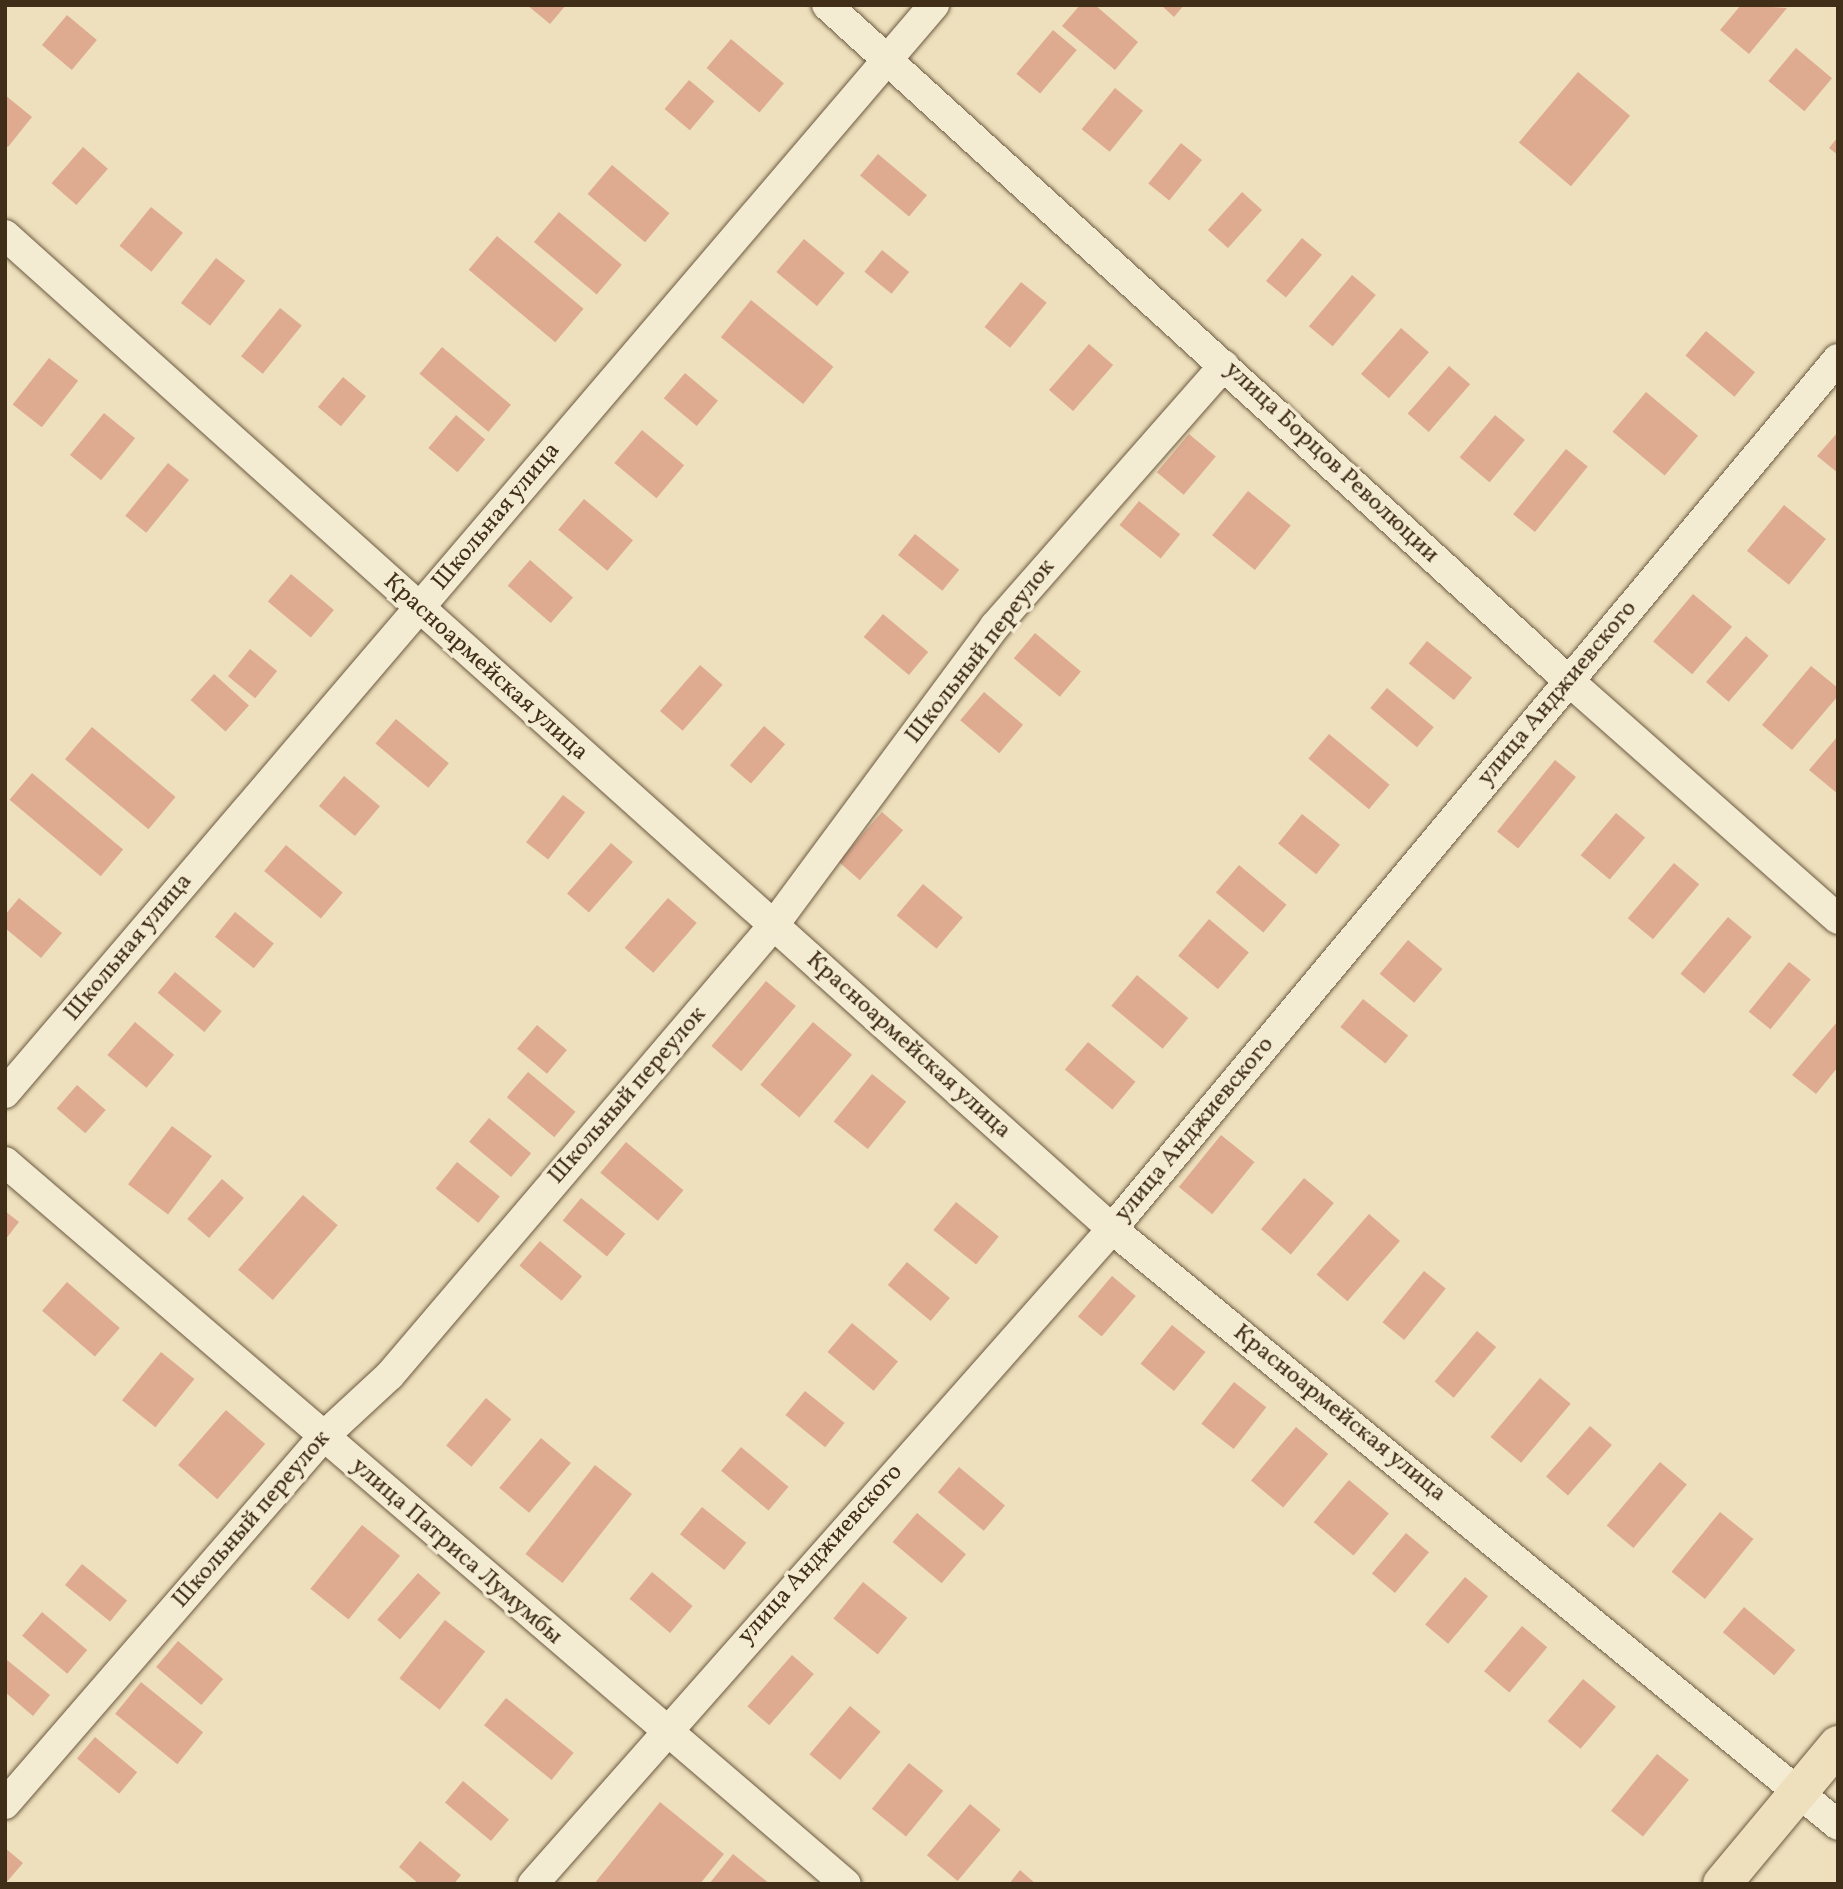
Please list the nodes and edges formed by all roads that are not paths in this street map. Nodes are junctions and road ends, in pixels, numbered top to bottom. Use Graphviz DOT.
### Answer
graph roads {
  1 [pos="827,5"];
  2 [pos="933,5"];
  3 [pos="888,58"];
  4 [pos="5,235"];
  5 [pos="1838,359"];
  6 [pos="1224,365"];
  7 [pos="418,609"];
  8 [pos="1569,681"];
  9 [pos="1838,919"];
  10 [pos="773,926"];
  11 [pos="5,1093"];
  12 [pos="5,1162"];
  13 [pos="1112,1229"];
  14 [pos="323,1437"];
  15 [pos="664,1731"];
  16 [pos="1838,1745"];
  17 [pos="1799,1791"];
  18 [pos="5,1804"];
  19 [pos="1838,1825"];
  20 [pos="533,1884"];
  21 [pos="846,1884"];
  22 [pos="1722,1884"];
  1 -- 3 [label="street, улица Борцов Революции"];
  2 -- 3 [label="street, Школьная улица"];
  3 -- 6 [label="street, улица Борцов Революции"];
  3 -- 7 [label="street, Школьная улица"];
  4 -- 7 [label="street, Красноармейская улица"];
  5 -- 8 [label="street, улица Анджиевского"];
  6 -- 8 [label="street, улица Борцов Революции"];
  6 -- 10 [label="street, Школьный переулок"];
  7 -- 10 [label="street, Красноармейская улица"];
  7 -- 11 [label="street, Школьная улица"];
  8 -- 9 [label="street, улица Борцов Революции"];
  8 -- 13 [label="street, улица Анджиевского"];
  10 -- 13 [label="street, Красноармейская улица"];
  10 -- 14 [label="street, Школьный переулок"];
  12 -- 14 [label="street, улица Патриса Лумумбы"];
  13 -- 15 [label="street, улица Анджиевского"];
  13 -- 17 [label="street, Красноармейская улица"];
  14 -- 15 [label="street, улица Патриса Лумумбы"];
  14 -- 18 [label="street, Школьный переулок"];
  15 -- 20 [label="street, улица Анджиевского"];
  15 -- 21 [label="street, улица Патриса Лумумбы"];
  16 -- 17 [label="main road"];
  17 -- 19 [label="street, Красноармейская улица"];
  17 -- 22 [label="main road"];
}
